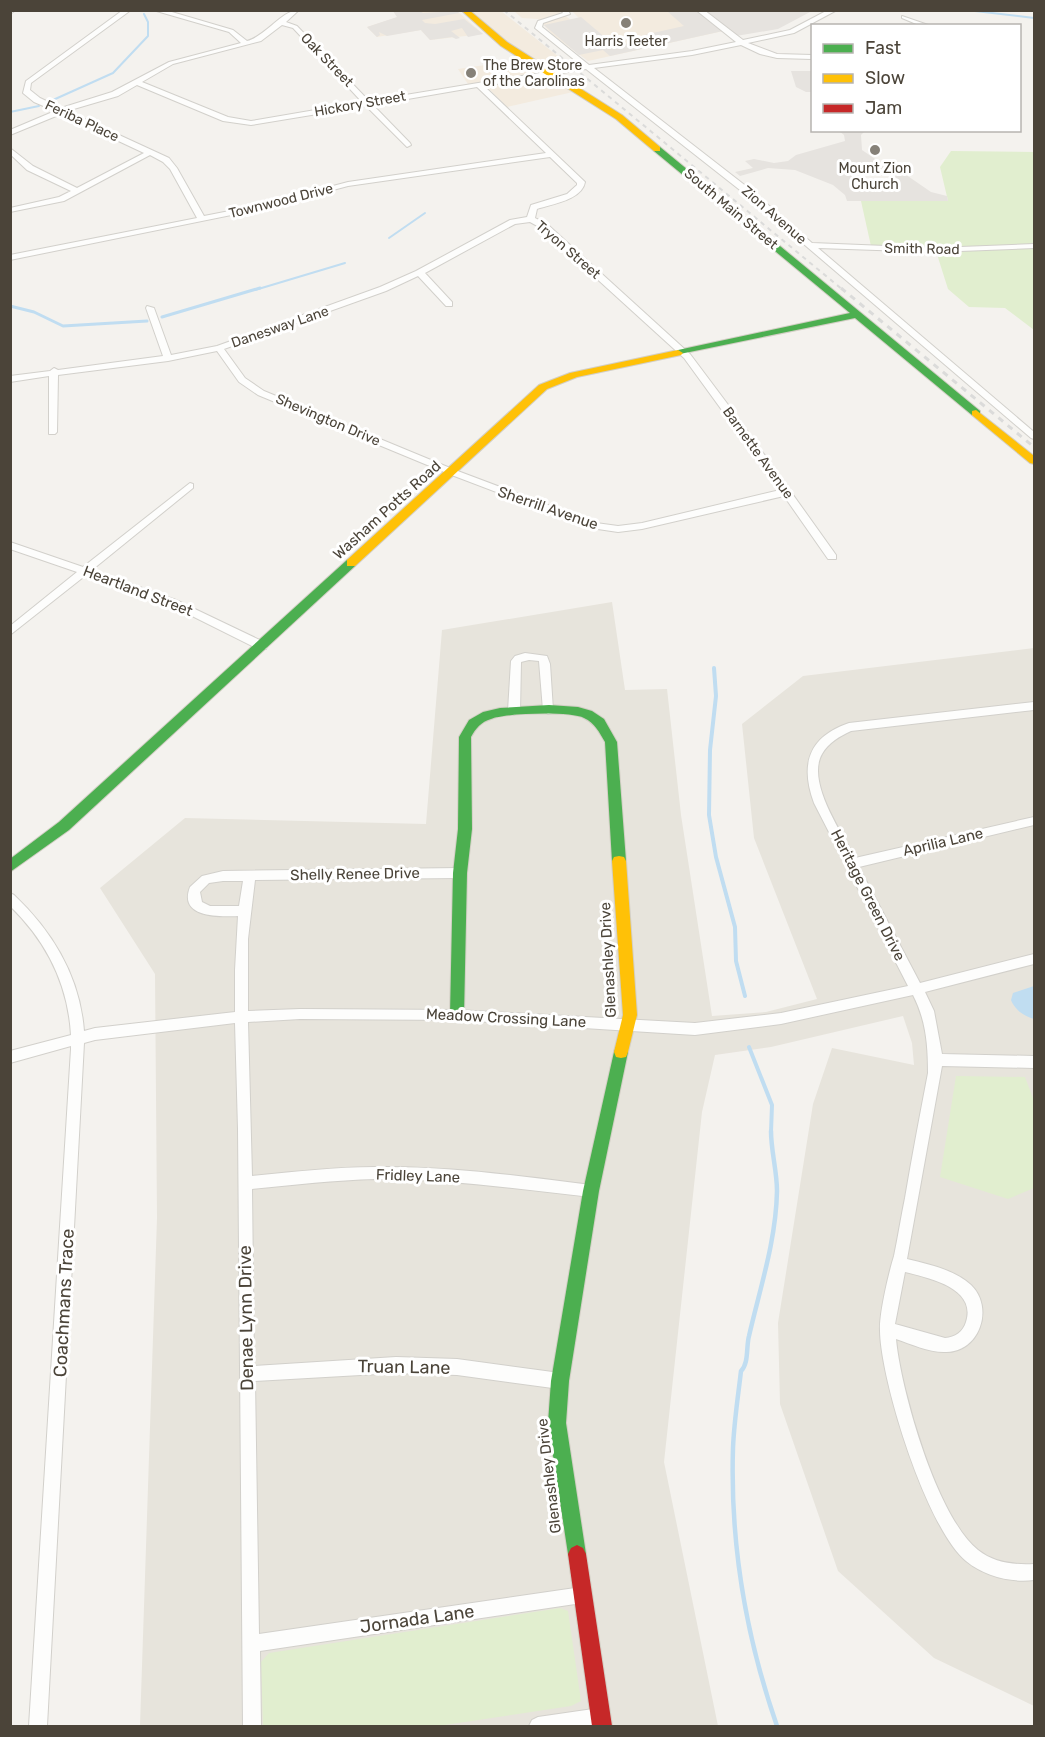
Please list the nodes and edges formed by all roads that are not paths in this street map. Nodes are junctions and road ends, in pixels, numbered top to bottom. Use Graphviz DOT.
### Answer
graph roads {
  1 [pos="129,10"];
  2 [pos="156,10"];
  3 [pos="296,10"];
  4 [pos="464,10"];
  5 [pos="564,10"];
  6 [pos="699,10"];
  7 [pos="834,10"];
  8 [pos="903,14"];
  9 [pos="281,23"];
  10 [pos="924,24"];
  11 [pos="740,42"];
  12 [pos="247,44"];
  13 [pos="811,57"];
  14 [pos="590,67"];
  15 [pos="550,73"];
  16 [pos="137,82"];
  17 [pos="478,84"];
  18 [pos="368,102"];
  19 [pos="60,111"];
  20 [pos="10,132"];
  21 [pos="407,145"];
  22 [pos="10,150"];
  23 [pos="151,152"];
  24 [pos="552,154"];
  25 [pos="78,191"];
  26 [pos="10,210"];
  27 [pos="202,219"];
  28 [pos="531,219"];
  29 [pos="809,245"];
  30 [pos="1035,246"];
  31 [pos="10,258"];
  32 [pos="419,273"];
  33 [pos="449,304"];
  34 [pos="150,308"];
  35 [pos="856,315"];
  36 [pos="219,348"];
  37 [pos="682,352"];
  38 [pos="168,358"];
  39 [pos="54,371"];
  40 [pos="10,379"];
  41 [pos="52,432"];
  42 [pos="1035,436"];
  43 [pos="1035,461"];
  44 [pos="452,472"];
  45 [pos="190,486"];
  46 [pos="786,492"];
  47 [pos="10,545"];
  48 [pos="832,557"];
  49 [pos="86,571"];
  50 [pos="10,632"];
  51 [pos="262,646"];
  52 [pos="1035,705"];
  53 [pos="548,710"];
  54 [pos="513,711"];
  55 [pos="1035,821"];
  56 [pos="851,864"];
  57 [pos="10,867"];
  58 [pos="460,873"];
  59 [pos="250,876"];
  60 [pos="10,898"];
  61 [pos="243,910"];
  62 [pos="1035,959"];
  63 [pos="915,988"];
  64 [pos="457,1015"];
  65 [pos="241,1017"];
  66 [pos="627,1025"];
  67 [pos="77,1037"];
  68 [pos="10,1057"];
  69 [pos="936,1060"];
  70 [pos="1034,1063"];
  71 [pos="245,1183"];
  72 [pos="591,1191"];
  73 [pos="898,1263"];
  74 [pos="887,1329"];
  75 [pos="247,1374"];
  76 [pos="560,1381"];
  77 [pos="1035,1572"];
  78 [pos="582,1595"];
  79 [pos="251,1644"];
  80 [pos="601,1722"];
  81 [pos="39,1726"];
  82 [pos="252,1726"];
  83 [pos="538,1726"];
  1 -- 19 [label="street, Feriba Place"];
  2 -- 12 [label="street"];
  3 -- 9 [label="street"];
  4 -- 15 [label="street, South Main Street"];
  5 -- 14 [label="street, Zion Avenue"];
  6 -- 11 [label="street"];
  7 -- 11 [label="street, Hickory Street"];
  8 -- 10 [label="street"];
  9 -- 12 [label="street"];
  9 -- 18 [label="street, Oak Street"];
  11 -- 13 [label="street"];
  11 -- 14 [label="street, Hickory Street"];
  12 -- 16 [label="street"];
  14 -- 15 [label="street, Hickory Street"];
  14 -- 29 [label="street, Zion Avenue"];
  15 -- 17 [label="street, Hickory Street"];
  15 -- 35 [label="street, South Main Street"];
  16 -- 18 [label="street, Hickory Street"];
  16 -- 19 [label="street"];
  17 -- 18 [label="street, Hickory Street"];
  17 -- 24 [label="street, Tryon Street"];
  18 -- 21 [label="street, Oak Street"];
  19 -- 20 [label="street"];
  19 -- 23 [label="street, Feriba Place"];
  22 -- 25 [label="street"];
  23 -- 25 [label="street"];
  23 -- 27 [label="street, Feriba Place"];
  24 -- 27 [label="street, Townwood Drive"];
  24 -- 28 [label="street, Tryon Street"];
  25 -- 26 [label="street"];
  27 -- 31 [label="street, Townwood Drive"];
  28 -- 32 [label="street, Danesway Lane"];
  28 -- 37 [label="street, Tryon Street"];
  29 -- 30 [label="street, Smith Road"];
  29 -- 42 [label="street, Zion Avenue"];
  32 -- 33 [label="street"];
  32 -- 36 [label="street, Danesway Lane"];
  34 -- 38 [label="street"];
  35 -- 37 [label="street, Washam Potts Road"];
  35 -- 43 [label="street, South Main Street"];
  36 -- 38 [label="street, Danesway Lane"];
  36 -- 44 [label="street, Shevington Drive"];
  37 -- 44 [label="street, Washam Potts Road"];
  37 -- 46 [label="street, Barnette Avenue"];
  38 -- 39 [label="street, Danesway Lane"];
  39 -- 40 [label="street, Danesway Lane"];
  39 -- 41 [label="street"];
  44 -- 46 [label="street, Sherrill Avenue"];
  44 -- 51 [label="street, Washam Potts Road"];
  45 -- 49 [label="street"];
  46 -- 48 [label="street, Barnette Avenue"];
  47 -- 49 [label="street, Heartland Street"];
  49 -- 50 [label="street"];
  49 -- 51 [label="street, Heartland Street"];
  51 -- 57 [label="street, Washam Potts Road"];
  52 -- 56 [label="street, Heritage Green Drive"];
  53 -- 54 [label="street, Glenashley Drive"];
  53 -- 54 [label="street"];
  53 -- 66 [label="street, Glenashley Drive"];
  54 -- 58 [label="street, Glenashley Drive"];
  55 -- 56 [label="street, Aprilia Lane"];
  56 -- 63 [label="street, Heritage Green Drive"];
  58 -- 59 [label="street, Shelly Renee Drive"];
  58 -- 64 [label="street, Glenashley Drive"];
  59 -- 61 [label="street, Denae Lynn Drive"];
  59 -- 61 [label="street"];
  60 -- 67 [label="street, Coachmans Trace"];
  61 -- 65 [label="street, Denae Lynn Drive"];
  62 -- 63 [label="street, Meadow Crossing Lane"];
  63 -- 66 [label="street, Meadow Crossing Lane"];
  63 -- 69 [label="street, Heritage Green Drive"];
  64 -- 65 [label="street, Meadow Crossing Lane"];
  64 -- 66 [label="street, Meadow Crossing Lane"];
  65 -- 67 [label="street, Meadow Crossing Lane"];
  65 -- 71 [label="street, Denae Lynn Drive"];
  66 -- 72 [label="street, Glenashley Drive"];
  67 -- 68 [label="street, Meadow Crossing Lane"];
  67 -- 81 [label="street, Coachmans Trace"];
  69 -- 70 [label="street"];
  69 -- 73 [label="street, Heritage Green Drive"];
  71 -- 72 [label="street, Fridley Lane"];
  71 -- 75 [label="street, Denae Lynn Drive"];
  72 -- 76 [label="street, Glenashley Drive"];
  73 -- 74 [label="street, Heritage Green Drive"];
  73 -- 74 [label="street"];
  74 -- 77 [label="street, Heritage Green Drive"];
  75 -- 76 [label="street, Truan Lane"];
  75 -- 79 [label="street, Denae Lynn Drive"];
  76 -- 78 [label="street, Glenashley Drive"];
  78 -- 79 [label="street, Jornada Lane"];
  78 -- 80 [label="street, Glenashley Drive"];
  79 -- 82 [label="street, Denae Lynn Drive"];
  80 -- 83 [label="street"];
}
